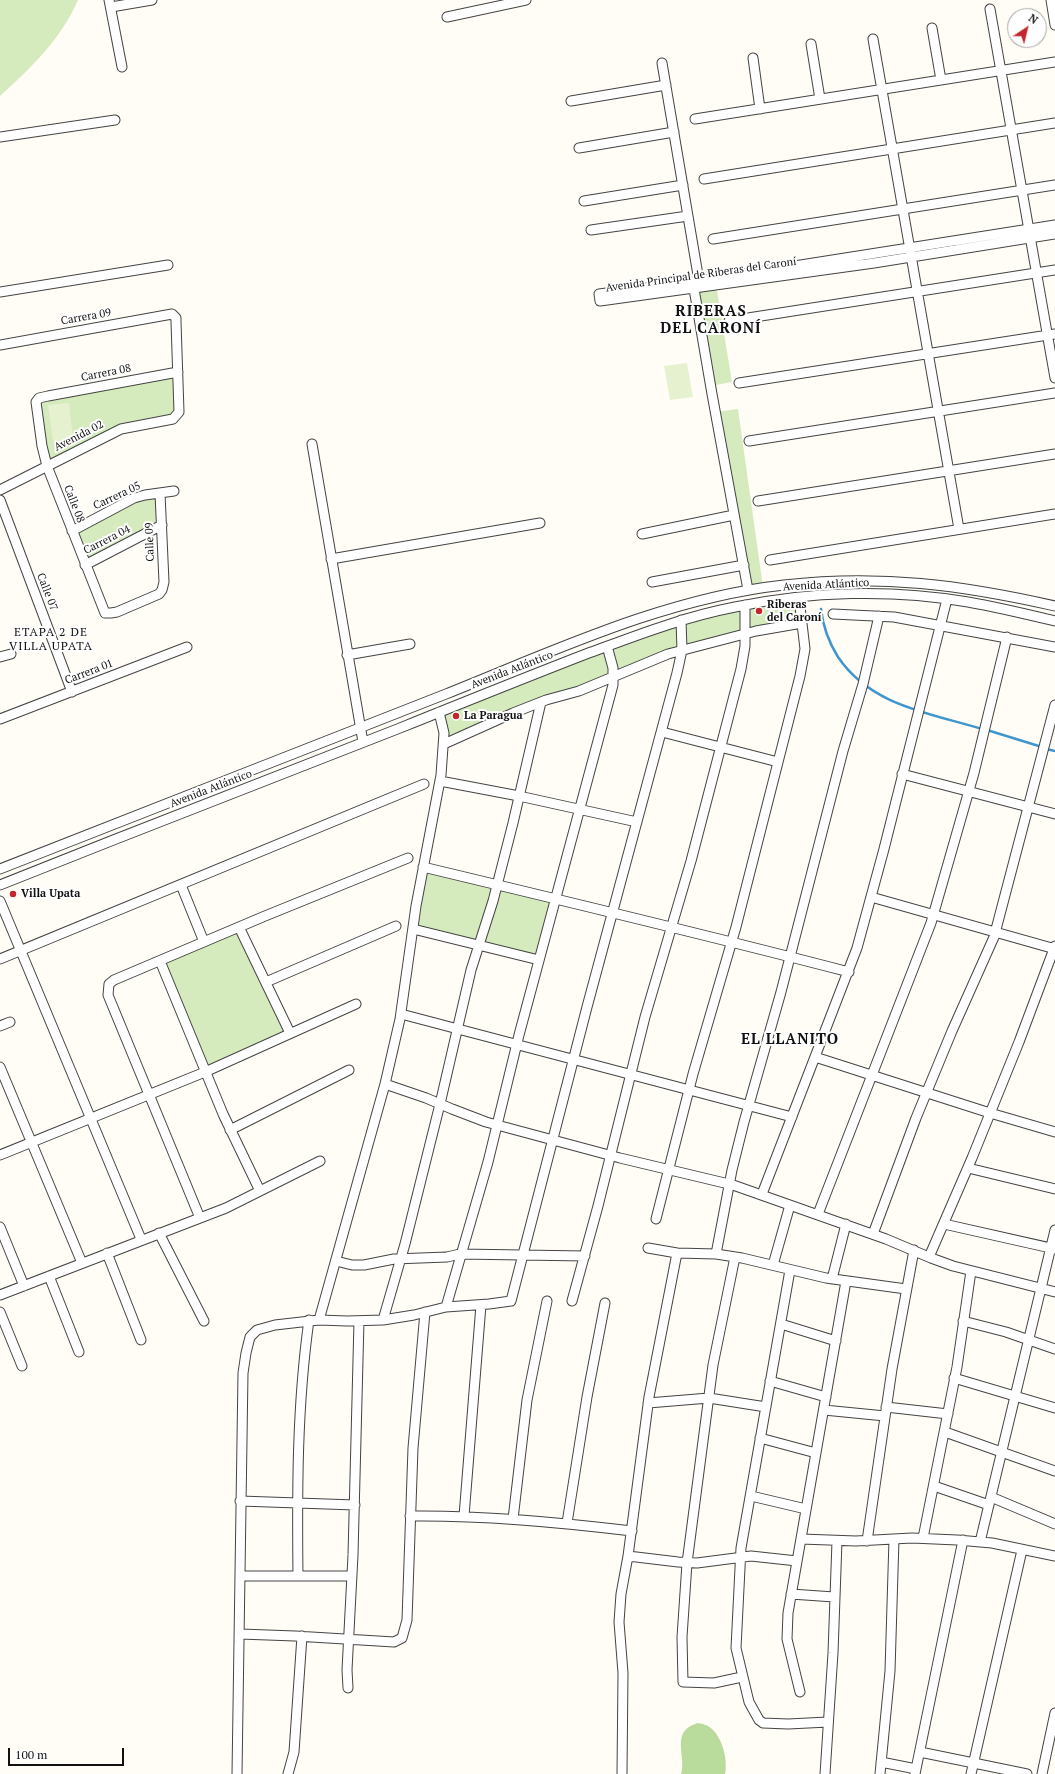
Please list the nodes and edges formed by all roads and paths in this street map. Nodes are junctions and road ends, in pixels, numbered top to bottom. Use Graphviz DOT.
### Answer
graph roads {
  1 [pos="152,0"];
  2 [pos="526,0"];
  3 [pos="1051,0"];
  4 [pos="110,4"];
  5 [pos="990,9"];
  6 [pos="447,17"];
  7 [pos="1055,25"];
  8 [pos="932,28"];
  9 [pos="873,39"];
  10 [pos="811,44"];
  11 [pos="753,58"];
  12 [pos="1055,62"];
  13 [pos="662,63"];
  14 [pos="122,67"];
  15 [pos="1001,70"];
  16 [pos="941,80"];
  17 [pos="666,85"];
  18 [pos="881,90"];
  19 [pos="820,99"];
  20 [pos="571,101"];
  21 [pos="760,109"];
  22 [pos="695,119"];
  23 [pos="115,120"];
  24 [pos="1055,123"];
  25 [pos="1012,130"];
  26 [pos="674,132"];
  27 [pos="0,137"];
  28 [pos="579,148"];
  29 [pos="892,150"];
  30 [pos="704,179"];
  31 [pos="683,185"];
  32 [pos="1055,185"];
  33 [pos="1022,190"];
  34 [pos="584,201"];
  35 [pos="902,208"];
  36 [pos="688,216"];
  37 [pos="1055,225"];
  38 [pos="591,230"];
  39 [pos="1030,234"];
  40 [pos="1055,234"];
  41 [pos="714,239"];
  42 [pos="909,253"];
  43 [pos="168,265"];
  44 [pos="1055,270"];
  45 [pos="1036,272"];
  46 [pos="696,283"];
  47 [pos="916,291"];
  48 [pos="0,292"];
  49 [pos="729,321"];
  50 [pos="1051,334"];
  51 [pos="0,345"];
  52 [pos="927,353"];
  53 [pos="178,372"];
  54 [pos="1055,378"];
  55 [pos="739,383"];
  56 [pos="1055,393"];
  57 [pos="39,398"];
  58 [pos="938,412"];
  59 [pos="749,441"];
  60 [pos="312,444"];
  61 [pos="1055,454"];
  62 [pos="47,466"];
  63 [pos="948,471"];
  64 [pos="0,490"];
  65 [pos="174,491"];
  66 [pos="160,492"];
  67 [pos="0,500"];
  68 [pos="758,501"];
  69 [pos="1055,514"];
  70 [pos="734,515"];
  71 [pos="540,523"];
  72 [pos="162,525"];
  73 [pos="959,529"];
  74 [pos="72,531"];
  75 [pos="642,534"];
  76 [pos="331,559"];
  77 [pos="770,560"];
  78 [pos="85,565"];
  79 [pos="744,565"];
  80 [pos="652,582"];
  81 [pos="748,590"];
  82 [pos="798,598"];
  83 [pos="947,599"];
  84 [pos="745,605"];
  85 [pos="1055,606"];
  86 [pos="108,614"];
  87 [pos="833,614"];
  88 [pos="879,616"];
  89 [pos="681,620"];
  90 [pos="1055,621"];
  91 [pos="802,623"];
  92 [pos="941,625"];
  93 [pos="745,634"];
  94 [pos="1007,638"];
  95 [pos="410,644"];
  96 [pos="607,646"];
  97 [pos="186,647"];
  98 [pos="1055,647"];
  99 [pos="682,650"];
  100 [pos="11,654"];
  101 [pos="347,655"];
  102 [pos="0,657"];
  103 [pos="614,676"];
  104 [pos="72,692"];
  105 [pos="541,702"];
  106 [pos="1055,705"];
  107 [pos="439,712"];
  108 [pos="0,719"];
  109 [pos="359,728"];
  110 [pos="662,732"];
  111 [pos="362,742"];
  112 [pos="444,744"];
  113 [pos="720,746"];
  114 [pos="778,762"];
  115 [pos="902,774"];
  116 [pos="440,781"];
  117 [pos="424,784"];
  118 [pos="968,792"];
  119 [pos="519,796"];
  120 [pos="1028,807"];
  121 [pos="579,809"];
  122 [pos="1055,814"];
  123 [pos="637,822"];
  124 [pos="408,858"];
  125 [pos="423,867"];
  126 [pos="0,869"];
  127 [pos="0,884"];
  128 [pos="181,885"];
  129 [pos="497,885"];
  130 [pos="871,897"];
  131 [pos="0,900"];
  132 [pos="555,900"];
  133 [pos="613,914"];
  134 [pos="933,916"];
  135 [pos="396,926"];
  136 [pos="240,927"];
  137 [pos="672,927"];
  138 [pos="413,928"];
  139 [pos="995,933"];
  140 [pos="204,942"];
  141 [pos="731,942"];
  142 [pos="479,944"];
  143 [pos="1055,948"];
  144 [pos="21,951"];
  145 [pos="790,957"];
  146 [pos="0,959"];
  147 [pos="539,960"];
  148 [pos="160,961"];
  149 [pos="849,972"];
  150 [pos="266,982"];
  151 [pos="356,1004"];
  152 [pos="401,1014"];
  153 [pos="10,1022"];
  154 [pos="0,1026"];
  155 [pos="458,1028"];
  156 [pos="290,1033"];
  157 [pos="517,1044"];
  158 [pos="815,1057"];
  159 [pos="574,1058"];
  160 [pos="0,1067"];
  161 [pos="350,1070"];
  162 [pos="205,1072"];
  163 [pos="631,1074"];
  164 [pos="871,1075"];
  165 [pos="386,1084"];
  166 [pos="689,1089"];
  167 [pos="927,1092"];
  168 [pos="148,1094"];
  169 [pos="440,1104"];
  170 [pos="749,1104"];
  171 [pos="990,1113"];
  172 [pos="792,1116"];
  173 [pos="90,1118"];
  174 [pos="497,1125"];
  175 [pos="230,1130"];
  176 [pos="1055,1132"];
  177 [pos="553,1139"];
  178 [pos="31,1142"];
  179 [pos="0,1155"];
  180 [pos="611,1155"];
  181 [pos="320,1161"];
  182 [pos="968,1168"];
  183 [pos="668,1169"];
  184 [pos="730,1184"];
  185 [pos="1055,1189"];
  186 [pos="260,1191"];
  187 [pos="762,1194"];
  188 [pos="790,1205"];
  189 [pos="818,1214"];
  190 [pos="200,1218"];
  191 [pos="656,1219"];
  192 [pos="846,1224"];
  193 [pos="944,1224"];
  194 [pos="0,1227"];
  195 [pos="1055,1230"];
  196 [pos="159,1233"];
  197 [pos="873,1234"];
  198 [pos="141,1239"];
  199 [pos="648,1248"];
  200 [pos="1053,1249"];
  201 [pos="914,1250"];
  202 [pos="107,1253"];
  203 [pos="677,1253"];
  204 [pos="460,1254"];
  205 [pos="716,1254"];
  206 [pos="523,1255"];
  207 [pos="585,1256"];
  208 [pos="735,1257"];
  209 [pos="929,1257"];
  210 [pos="401,1259"];
  211 [pos="336,1261"];
  212 [pos="82,1263"];
  213 [pos="773,1265"];
  214 [pos="790,1270"];
  215 [pos="971,1271"];
  216 [pos="49,1276"];
  217 [pos="832,1279"];
  218 [pos="846,1281"];
  219 [pos="24,1286"];
  220 [pos="1041,1287"];
  221 [pos="906,1289"];
  222 [pos="1055,1292"];
  223 [pos="0,1296"];
  224 [pos="572,1300"];
  225 [pos="547,1301"];
  226 [pos="605,1303"];
  227 [pos="481,1305"];
  228 [pos="446,1307"];
  229 [pos="0,1312"];
  230 [pos="425,1312"];
  231 [pos="309,1320"];
  232 [pos="319,1320"];
  233 [pos="383,1320"];
  234 [pos="204,1321"];
  235 [pos="359,1321"];
  236 [pos="963,1321"];
  237 [pos="781,1324"];
  238 [pos="141,1340"];
  239 [pos="1029,1340"];
  240 [pos="836,1341"];
  241 [pos="1055,1349"];
  242 [pos="79,1352"];
  243 [pos="22,1366"];
  244 [pos="954,1378"];
  245 [pos="770,1381"];
  246 [pos="1016,1396"];
  247 [pos="826,1397"];
  248 [pos="709,1398"];
  249 [pos="648,1403"];
  250 [pos="766,1407"];
  251 [pos="1055,1408"];
  252 [pos="824,1410"];
  253 [pos="886,1411"];
  254 [pos="948,1414"];
  255 [pos="944,1432"];
  256 [pos="760,1438"];
  257 [pos="1002,1452"];
  258 [pos="816,1453"];
  259 [pos="1055,1471"];
  260 [pos="934,1486"];
  261 [pos="751,1496"];
  262 [pos="240,1501"];
  263 [pos="990,1501"];
  264 [pos="297,1503"];
  265 [pos="355,1506"];
  266 [pos="806,1509"];
  267 [pos="410,1516"];
  268 [pos="464,1516"];
  269 [pos="514,1519"];
  270 [pos="567,1523"];
  271 [pos="1055,1524"];
  272 [pos="632,1531"];
  273 [pos="923,1538"];
  274 [pos="801,1539"];
  275 [pos="894,1539"];
  276 [pos="963,1540"];
  277 [pos="837,1541"];
  278 [pos="867,1541"];
  279 [pos="980,1542"];
  280 [pos="1022,1550"];
  281 [pos="628,1556"];
  282 [pos="1055,1556"];
  283 [pos="740,1557"];
  284 [pos="797,1561"];
  285 [pos="687,1563"];
  286 [pos="240,1576"];
  287 [pos="298,1576"];
  288 [pos="352,1576"];
  289 [pos="791,1594"];
  290 [pos="834,1597"];
  291 [pos="240,1634"];
  292 [pos="302,1636"];
  293 [pos="348,1640"];
  294 [pos="742,1678"];
  295 [pos="348,1688"];
  296 [pos="800,1692"];
  297 [pos="1055,1713"];
  298 [pos="828,1722"];
  299 [pos="920,1752"];
  300 [pos="881,1762"];
  301 [pos="973,1763"];
  302 [pos="916,1771"];
  303 [pos="622,1773"];
  304 [pos="237,1774"];
  305 [pos="288,1774"];
  306 [pos="826,1774"];
  307 [pos="880,1774"];
  308 [pos="971,1774"];
  309 [pos="1027,1774"];
  310 [pos="1042,1774"];
  1 -- 4 [label="street"];
  2 -- 6 [label="street"];
  3 -- 7 [label="street"];
  4 -- 14 [label="street"];
  5 -- 15 [label="street"];
  8 -- 16 [label="street"];
  9 -- 18 [label="street"];
  10 -- 19 [label="street"];
  11 -- 21 [label="street"];
  12 -- 15 [label="street"];
  13 -- 17 [label="street"];
  15 -- 16 [label="street"];
  15 -- 25 [label="street"];
  16 -- 18 [label="street"];
  17 -- 20 [label="street"];
  17 -- 26 [label="street"];
  18 -- 19 [label="street"];
  18 -- 29 [label="street"];
  19 -- 21 [label="street"];
  21 -- 22 [label="street"];
  23 -- 27 [label="street"];
  24 -- 25 [label="street"];
  25 -- 29 [label="street"];
  25 -- 33 [label="street"];
  26 -- 28 [label="street"];
  26 -- 31 [label="street"];
  29 -- 30 [label="street"];
  29 -- 35 [label="street"];
  31 -- 34 [label="street"];
  31 -- 36 [label="street"];
  32 -- 33 [label="street"];
  33 -- 35 [label="street"];
  33 -- 39 [label="street"];
  35 -- 41 [label="street"];
  35 -- 42 [label="street"];
  36 -- 38 [label="street"];
  36 -- 46 [label="street"];
  37 -- 39 [label="street, Avenida Principal de Riberas del Caroní"];
  39 -- 40 [label="street, Avenida Principal de Riberas del Caroní"];
  39 -- 42 [label="street, Avenida Principal de Riberas del Caroní"];
  39 -- 45 [label="street"];
  42 -- 46 [label="street, Avenida Principal de Riberas del Caroní"];
  42 -- 47 [label="street"];
  43 -- 48 [label="street"];
  44 -- 45 [label="street"];
  45 -- 47 [label="street"];
  45 -- 50 [label="street"];
  46 -- 46 [label="street, Avenida Principal de Riberas del Caroní"];
  46 -- 70 [label="street"];
  47 -- 49 [label="street"];
  47 -- 52 [label="street"];
  50 -- 52 [label="street"];
  50 -- 54 [label="street"];
  51 -- 53 [label="street, Carrera 09"];
  52 -- 55 [label="street"];
  52 -- 58 [label="street"];
  53 -- 57 [label="street, Carrera 08"];
  53 -- 62 [label="street, Avenida 02"];
  56 -- 58 [label="street"];
  57 -- 62 [label="street, Calle 08"];
  58 -- 59 [label="street"];
  58 -- 63 [label="street"];
  60 -- 76 [label="street"];
  61 -- 63 [label="street"];
  62 -- 64 [label="street, Avenida 02"];
  62 -- 74 [label="street, Calle 08"];
  63 -- 68 [label="street"];
  63 -- 73 [label="street"];
  65 -- 66 [label="street, Carrera 05"];
  66 -- 72 [label="street, Calle 09"];
  66 -- 74 [label="street, Carrera 05"];
  67 -- 104 [label="street, Calle 07"];
  69 -- 73 [label="street"];
  70 -- 75 [label="street"];
  70 -- 79 [label="street"];
  71 -- 76 [label="street"];
  72 -- 78 [label="street, Carrera 04"];
  72 -- 86 [label="street, Calle 09"];
  73 -- 77 [label="street"];
  74 -- 78 [label="street, Calle 08"];
  76 -- 101 [label="street"];
  78 -- 86 [label="street, Calle 08"];
  79 -- 80 [label="street"];
  79 -- 81 [label="street"];
  81 -- 85 [label="street, Avenida Atlántico"];
  81 -- 109 [label="street, Avenida Atlántico"];
  82 -- 83 [label="street, Avenida Atlántico"];
  82 -- 84 [label="street, Avenida Atlántico"];
  82 -- 91 [label="street"];
  83 -- 90 [label="street, Avenida Atlántico"];
  83 -- 92 [label="street"];
  84 -- 89 [label="street, Avenida Atlántico"];
  84 -- 93 [label="street"];
  87 -- 88 [label="street"];
  88 -- 92 [label="street"];
  88 -- 145 [label="street"];
  89 -- 96 [label="street, Avenida Atlántico"];
  89 -- 99 [label="street"];
  91 -- 93 [label="street"];
  91 -- 114 [label="street"];
  92 -- 94 [label="street"];
  92 -- 115 [label="street"];
  93 -- 99 [label="street"];
  93 -- 113 [label="street"];
  94 -- 98 [label="street"];
  94 -- 118 [label="street"];
  95 -- 101 [label="street"];
  96 -- 103 [label="street"];
  96 -- 107 [label="street, Avenida Atlántico"];
  97 -- 104 [label="street, Carrera 01"];
  99 -- 103 [label="street"];
  99 -- 110 [label="street"];
  100 -- 102 [label="street"];
  101 -- 109 [label="street"];
  103 -- 105 [label="street"];
  103 -- 121 [label="street"];
  104 -- 108 [label="street, Carrera 01"];
  105 -- 112 [label="street"];
  105 -- 119 [label="street"];
  106 -- 120 [label="street"];
  107 -- 111 [label="street, Avenida Atlántico"];
  107 -- 112 [label="street"];
  109 -- 111 [label="street"];
  109 -- 126 [label="street, Avenida Atlántico"];
  110 -- 113 [label="street"];
  110 -- 123 [label="street"];
  111 -- 127 [label="street, Avenida Atlántico"];
  112 -- 116 [label="street"];
  113 -- 114 [label="street"];
  113 -- 137 [label="street"];
  114 -- 141 [label="street"];
  115 -- 118 [label="street"];
  115 -- 130 [label="street"];
  116 -- 119 [label="street"];
  116 -- 125 [label="street"];
  117 -- 128 [label="street"];
  118 -- 120 [label="street"];
  118 -- 134 [label="street"];
  119 -- 121 [label="street"];
  119 -- 129 [label="street"];
  120 -- 122 [label="street"];
  120 -- 139 [label="street"];
  121 -- 123 [label="street"];
  121 -- 132 [label="street"];
  123 -- 133 [label="street"];
  124 -- 136 [label="street"];
  125 -- 129 [label="street"];
  125 -- 138 [label="street"];
  128 -- 140 [label="street"];
  128 -- 144 [label="street"];
  129 -- 132 [label="street"];
  129 -- 142 [label="street"];
  130 -- 134 [label="street"];
  130 -- 149 [label="street"];
  131 -- 144 [label="street"];
  132 -- 133 [label="street"];
  132 -- 147 [label="street"];
  133 -- 137 [label="street"];
  133 -- 159 [label="street"];
  134 -- 139 [label="street"];
  134 -- 164 [label="street"];
  135 -- 150 [label="street"];
  136 -- 140 [label="street"];
  136 -- 150 [label="street"];
  137 -- 141 [label="street"];
  137 -- 163 [label="street"];
  138 -- 142 [label="street"];
  138 -- 152 [label="street"];
  139 -- 143 [label="street"];
  139 -- 167 [label="street"];
  140 -- 148 [label="street"];
  141 -- 145 [label="street"];
  141 -- 166 [label="street"];
  142 -- 147 [label="street"];
  142 -- 155 [label="street"];
  143 -- 171 [label="street"];
  144 -- 146 [label="street"];
  144 -- 173 [label="street"];
  145 -- 149 [label="street"];
  145 -- 170 [label="street"];
  147 -- 157 [label="street"];
  148 -- 162 [label="street"];
  148 -- 168 [label="street"];
  149 -- 158 [label="street"];
  150 -- 156 [label="street"];
  151 -- 156 [label="street"];
  152 -- 155 [label="street"];
  152 -- 165 [label="street"];
  153 -- 154 [label="street"];
  155 -- 157 [label="street"];
  155 -- 169 [label="street"];
  156 -- 162 [label="street"];
  157 -- 159 [label="street"];
  157 -- 174 [label="street"];
  158 -- 164 [label="street"];
  158 -- 172 [label="street"];
  159 -- 163 [label="street"];
  159 -- 177 [label="street"];
  160 -- 178 [label="street"];
  161 -- 175 [label="street"];
  162 -- 168 [label="street"];
  162 -- 175 [label="street"];
  163 -- 166 [label="street"];
  163 -- 180 [label="street"];
  164 -- 167 [label="street"];
  164 -- 189 [label="street"];
  165 -- 169 [label="street"];
  165 -- 211 [label="street"];
  166 -- 170 [label="street"];
  166 -- 183 [label="street"];
  167 -- 171 [label="street"];
  167 -- 197 [label="street"];
  168 -- 173 [label="street"];
  168 -- 190 [label="street"];
  169 -- 174 [label="street"];
  169 -- 210 [label="street"];
  170 -- 172 [label="street"];
  170 -- 184 [label="street"];
  171 -- 176 [label="street"];
  171 -- 182 [label="street"];
  172 -- 187 [label="street"];
  173 -- 178 [label="street"];
  173 -- 198 [label="street"];
  174 -- 177 [label="street"];
  174 -- 204 [label="street"];
  175 -- 186 [label="street"];
  177 -- 180 [label="street"];
  177 -- 206 [label="street"];
  178 -- 179 [label="street"];
  178 -- 212 [label="street"];
  180 -- 183 [label="street"];
  180 -- 207 [label="street"];
  181 -- 186 [label="street"];
  182 -- 185 [label="street"];
  182 -- 193 [label="street"];
  183 -- 184 [label="street"];
  183 -- 191 [label="street"];
  184 -- 187 [label="street"];
  184 -- 205 [label="street"];
  186 -- 190 [label="street"];
  187 -- 188 [label="street"];
  188 -- 189 [label="street"];
  188 -- 213 [label="street"];
  189 -- 192 [label="street"];
  190 -- 196 [label="street"];
  192 -- 197 [label="street"];
  192 -- 217 [label="street"];
  193 -- 200 [label="street"];
  193 -- 209 [label="street"];
  194 -- 219 [label="street"];
  195 -- 200 [label="street"];
  196 -- 198 [label="street"];
  196 -- 234 [label="street"];
  197 -- 201 [label="street"];
  198 -- 202 [label="street"];
  199 -- 203 [label="street"];
  200 -- 220 [label="street"];
  201 -- 209 [label="street"];
  201 -- 221 [label="street"];
  202 -- 212 [label="street"];
  202 -- 238 [label="street"];
  203 -- 205 [label="street"];
  203 -- 249 [label="street"];
  204 -- 206 [label="street"];
  204 -- 210 [label="street"];
  204 -- 228 [label="street"];
  205 -- 208 [label="street"];
  206 -- 207 [label="street"];
  206 -- 227 [label="street"];
  207 -- 224 [label="street"];
  208 -- 213 [label="street"];
  208 -- 248 [label="street"];
  209 -- 215 [label="street"];
  210 -- 211 [label="street"];
  210 -- 233 [label="street"];
  211 -- 232 [label="street"];
  212 -- 216 [label="street"];
  213 -- 214 [label="street"];
  214 -- 217 [label="street"];
  214 -- 237 [label="street"];
  215 -- 220 [label="street"];
  215 -- 236 [label="street"];
  216 -- 219 [label="street"];
  216 -- 242 [label="street"];
  217 -- 218 [label="street"];
  218 -- 221 [label="street"];
  218 -- 240 [label="street"];
  219 -- 223 [label="street"];
  220 -- 222 [label="street"];
  220 -- 239 [label="street"];
  221 -- 253 [label="street"];
  225 -- 269 [label="street"];
  226 -- 270 [label="street"];
  227 -- 228 [label="street"];
  227 -- 268 [label="street"];
  228 -- 230 [label="street"];
  229 -- 243 [label="street"];
  230 -- 233 [label="street"];
  230 -- 267 [label="street"];
  231 -- 232 [label="street"];
  231 -- 262 [label="street"];
  231 -- 264 [label="street"];
  232 -- 235 [label="street"];
  233 -- 235 [label="street"];
  235 -- 265 [label="street"];
  236 -- 239 [label="street"];
  236 -- 244 [label="street"];
  237 -- 240 [label="street"];
  237 -- 245 [label="street"];
  239 -- 241 [label="street"];
  239 -- 246 [label="street"];
  240 -- 247 [label="street"];
  244 -- 246 [label="street"];
  244 -- 254 [label="street"];
  245 -- 247 [label="street"];
  245 -- 250 [label="street"];
  246 -- 251 [label="street"];
  246 -- 257 [label="street"];
  247 -- 252 [label="street"];
  248 -- 249 [label="street"];
  248 -- 250 [label="street"];
  248 -- 285 [label="street"];
  249 -- 272 [label="street"];
  250 -- 256 [label="street"];
  252 -- 253 [label="street"];
  252 -- 258 [label="street"];
  253 -- 254 [label="street"];
  253 -- 278 [label="street"];
  254 -- 255 [label="street"];
  255 -- 257 [label="street"];
  255 -- 260 [label="street"];
  256 -- 258 [label="street"];
  256 -- 261 [label="street"];
  257 -- 259 [label="street"];
  257 -- 263 [label="street"];
  258 -- 266 [label="street"];
  260 -- 263 [label="street"];
  260 -- 273 [label="street"];
  261 -- 266 [label="street"];
  261 -- 283 [label="street"];
  262 -- 264 [label="street"];
  262 -- 286 [label="street"];
  263 -- 271 [label="street"];
  263 -- 279 [label="street"];
  264 -- 265 [label="street"];
  264 -- 287 [label="street"];
  265 -- 288 [label="street"];
  266 -- 274 [label="street"];
  267 -- 268 [label="street"];
  267 -- 293 [label="street"];
  268 -- 269 [label="street"];
  269 -- 270 [label="street"];
  270 -- 272 [label="street"];
  272 -- 281 [label="street"];
  273 -- 275 [label="street"];
  273 -- 276 [label="street"];
  274 -- 277 [label="street"];
  274 -- 284 [label="street"];
  275 -- 278 [label="street"];
  275 -- 300 [label="street"];
  276 -- 279 [label="street"];
  276 -- 299 [label="street"];
  277 -- 278 [label="street"];
  277 -- 290 [label="street"];
  279 -- 280 [label="street"];
  280 -- 282 [label="street"];
  280 -- 301 [label="street"];
  281 -- 285 [label="street"];
  281 -- 303 [label="street"];
  283 -- 284 [label="street"];
  283 -- 285 [label="street"];
  283 -- 294 [label="street"];
  284 -- 289 [label="street"];
  285 -- 294 [label="street"];
  286 -- 287 [label="street"];
  286 -- 291 [label="street"];
  287 -- 288 [label="street"];
  288 -- 293 [label="street"];
  289 -- 290 [label="street"];
  289 -- 296 [label="street"];
  290 -- 298 [label="street"];
  291 -- 292 [label="street"];
  291 -- 304 [label="street"];
  292 -- 293 [label="street"];
  292 -- 305 [label="street"];
  293 -- 295 [label="street"];
  294 -- 298 [label="street"];
  297 -- 310 [label="street"];
  298 -- 306 [label="street"];
  299 -- 301 [label="street"];
  299 -- 302 [label="street"];
  300 -- 302 [label="street"];
  300 -- 307 [label="street"];
  301 -- 308 [label="street"];
  301 -- 309 [label="street"];
}
